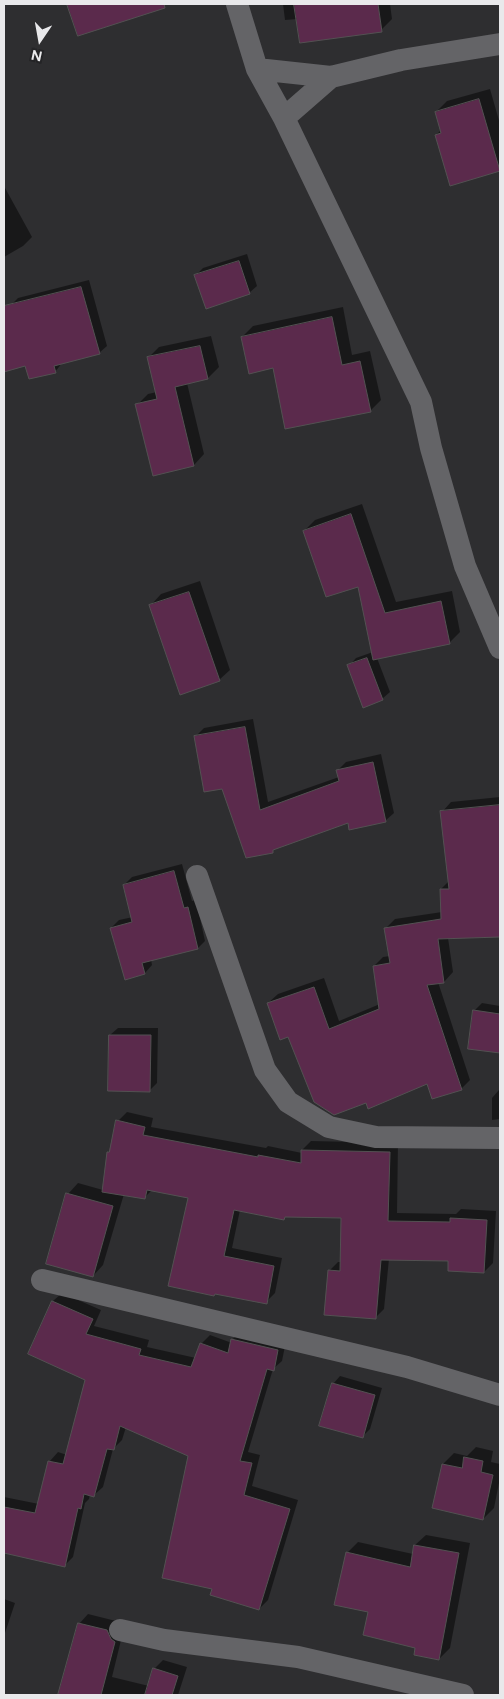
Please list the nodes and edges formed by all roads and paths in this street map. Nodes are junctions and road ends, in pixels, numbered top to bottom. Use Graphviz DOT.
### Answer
graph roads {
  1 [pos="237,4"];
  2 [pos="500,44"];
  3 [pos="257,69"];
  4 [pos="331,77"];
  5 [pos="284,118"];
  6 [pos="500,648"];
  7 [pos="197,876"];
  8 [pos="500,1138"];
  9 [pos="42,1280"];
  10 [pos="500,1395"];
  11 [pos="120,1630"];
  12 [pos="463,1695"];
  1 -- 3 [label="street"];
  2 -- 4 [label="street"];
  3 -- 4 [label="street"];
  3 -- 5 [label="street"];
  4 -- 5 [label="street"];
  5 -- 6 [label="street"];
  7 -- 8 [label="street"];
  9 -- 10 [label="street"];
  11 -- 12 [label="street"];
}
